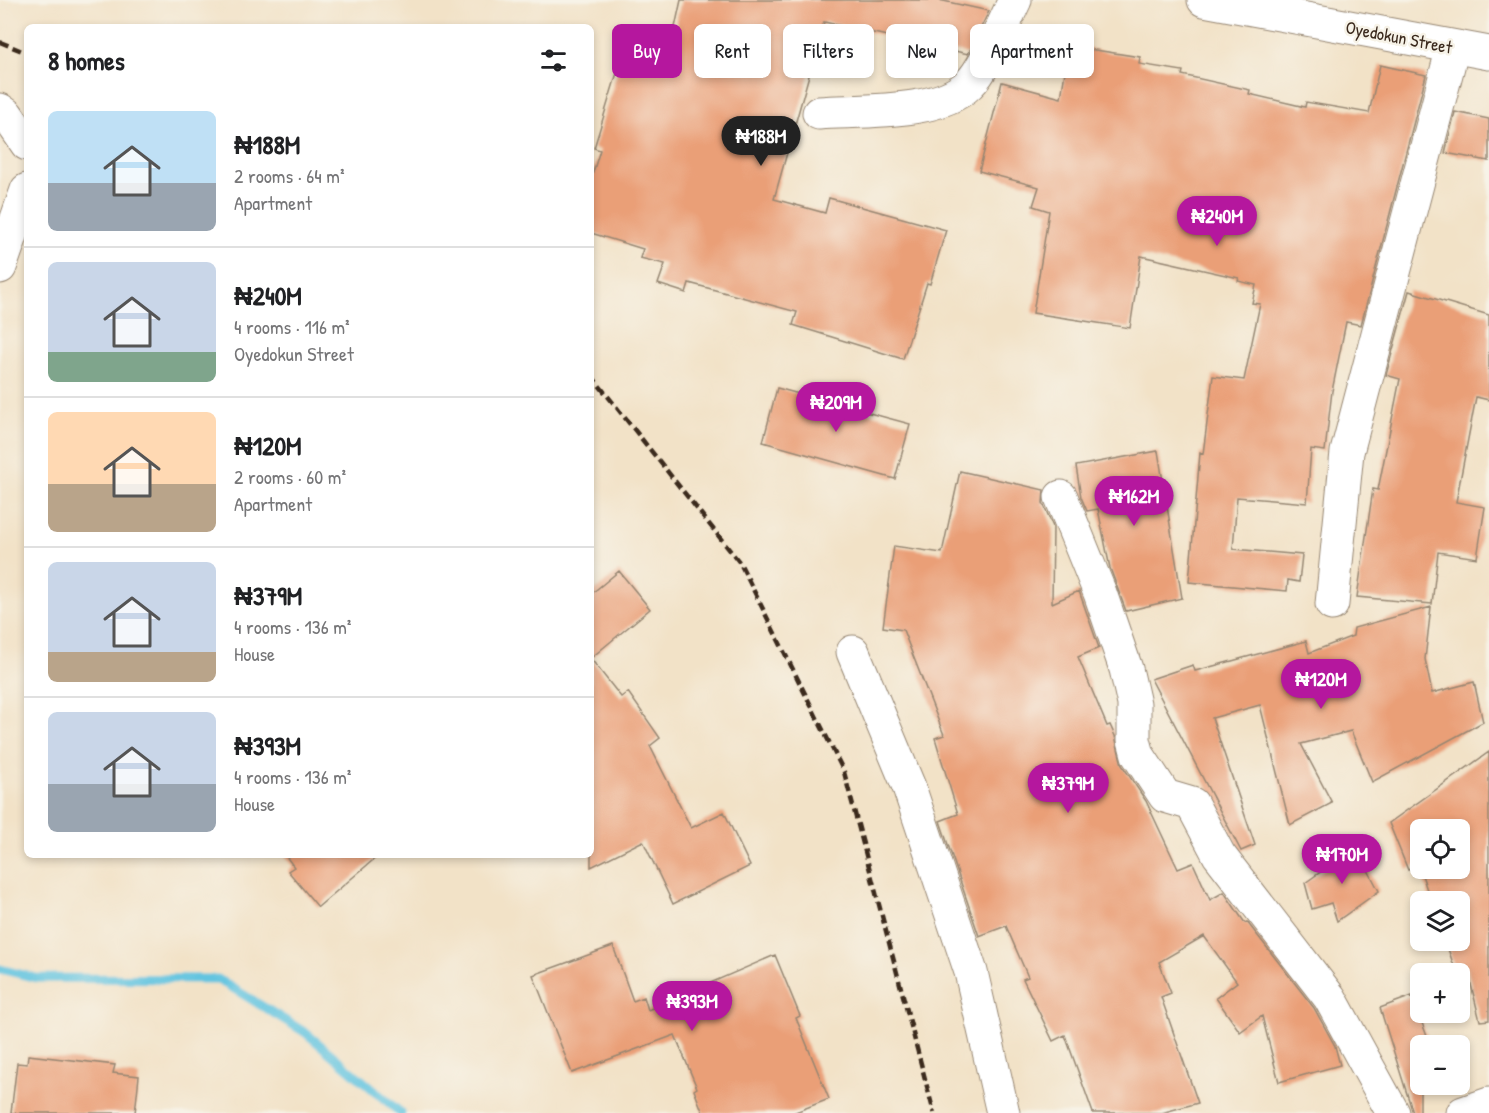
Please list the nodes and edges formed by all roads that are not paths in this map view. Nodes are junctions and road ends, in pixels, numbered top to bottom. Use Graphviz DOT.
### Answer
graph roads {
  1 [pos="1015,0"];
  2 [pos="1204,0"];
  3 [pos="1453,47"];
  4 [pos="1489,53"];
  5 [pos="0,110"];
  6 [pos="819,113"];
  7 [pos="24,140"];
  8 [pos="24,198"];
  9 [pos="0,267"];
  10 [pos="1061,497"];
  11 [pos="1332,604"];
  12 [pos="853,652"];
  13 [pos="1489,1104"];
  14 [pos="1003,1113"];
  15 [pos="1393,1113"];
  16 [pos="1463,1113"];
  1 -- 6 [label="street"];
  2 -- 3 [label="street, Oyedokun Street"];
  3 -- 4 [label="street, Oyedokun Street"];
  3 -- 11 [label="street"];
  5 -- 7 [label="street"];
  8 -- 9 [label="street"];
  10 -- 15 [label="street"];
  12 -- 14 [label="street"];
  13 -- 16 [label="street"];
}
